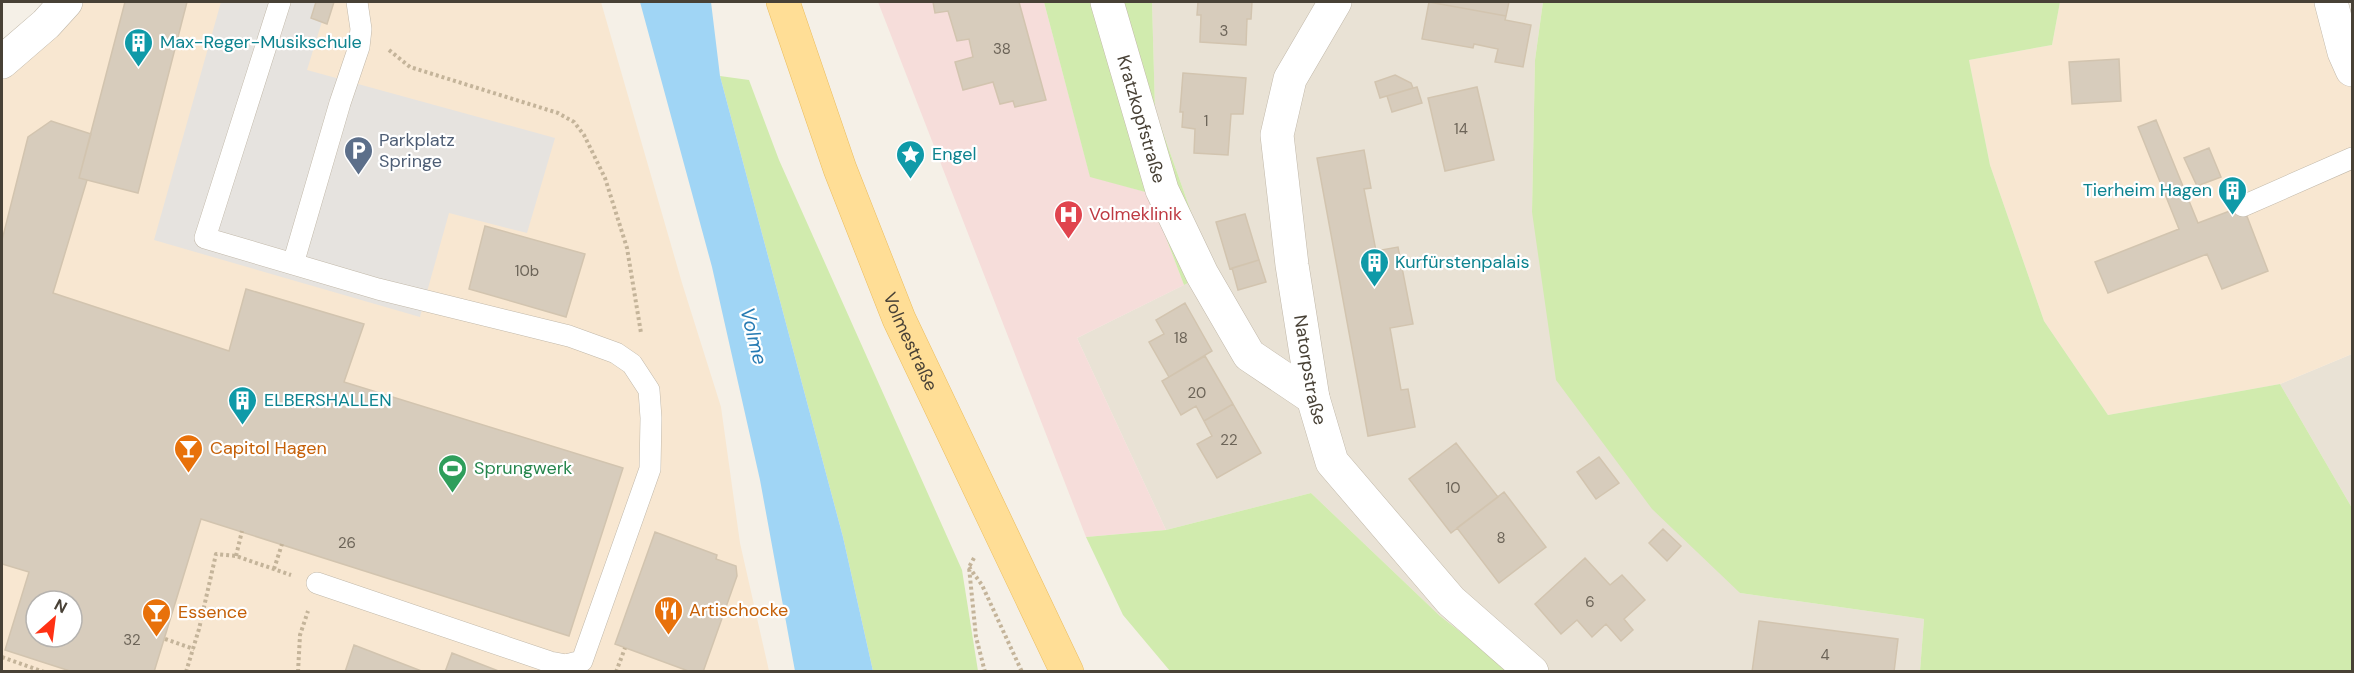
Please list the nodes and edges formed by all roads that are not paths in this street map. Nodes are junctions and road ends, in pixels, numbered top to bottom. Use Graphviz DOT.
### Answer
graph roads {
  1 [pos="66,2"];
  2 [pos="279,2"];
  3 [pos="357,2"];
  4 [pos="783,2"];
  5 [pos="1107,2"];
  6 [pos="1335,2"];
  7 [pos="2331,2"];
  8 [pos="2,62"];
  9 [pos="2352,70"];
  10 [pos="2352,158"];
  11 [pos="2243,206"];
  12 [pos="293,264"];
  13 [pos="1313,398"];
  14 [pos="317,583"];
  15 [pos="1066,672"];
  16 [pos="1532,672"];
  1 -- 8 [label="street"];
  2 -- 12 [label="lane"];
  3 -- 12 [label="lane"];
  4 -- 15 [label="main road, Volmestraße"];
  5 -- 13 [label="street, Kratzkopfstraße"];
  6 -- 13 [label="street, Natorpstraße"];
  7 -- 9 [label="street"];
  10 -- 11 [label="lane"];
  12 -- 14 [label="lane"];
  13 -- 16 [label="street, Natorpstraße"];
}
